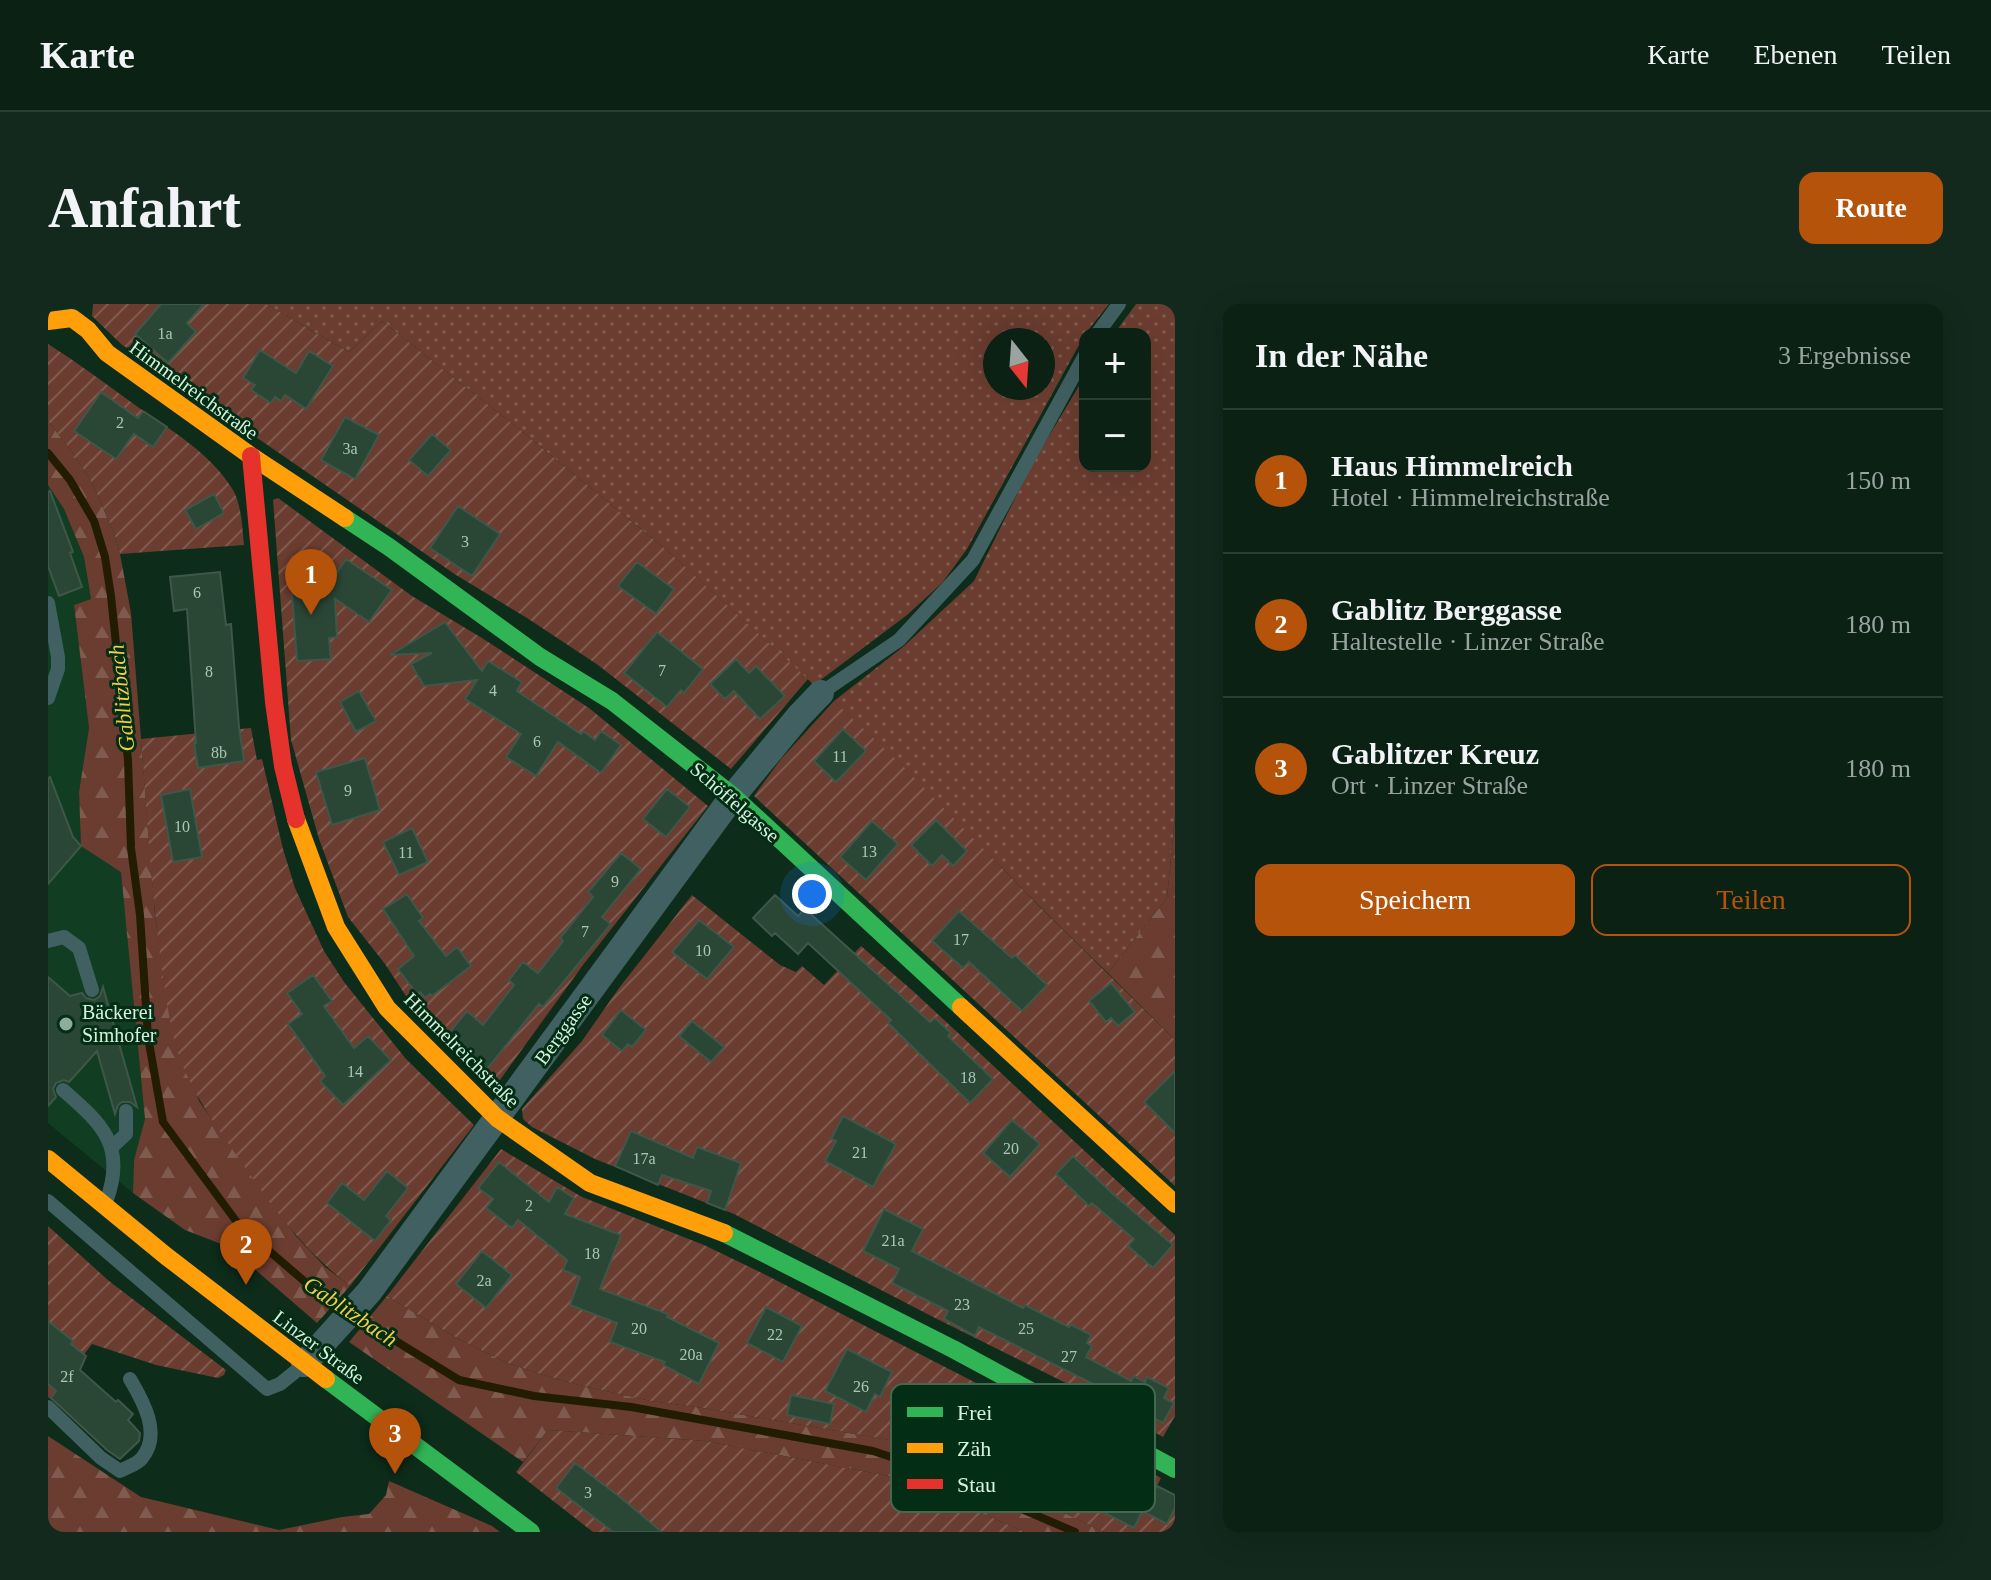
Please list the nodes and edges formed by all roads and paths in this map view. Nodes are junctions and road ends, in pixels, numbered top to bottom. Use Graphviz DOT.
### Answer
graph roads {
  1 [pos="1119,304"];
  2 [pos="73,311"];
  3 [pos="48,321"];
  4 [pos="1101,328"];
  5 [pos="1079,366"];
  6 [pos="251,456"];
  7 [pos="48,603"];
  8 [pos="52,641"];
  9 [pos="821,693"];
  10 [pos="48,698"];
  11 [pos="733,796"];
  12 [pos="48,941"];
  13 [pos="92,990"];
  14 [pos="63,1090"];
  15 [pos="126,1111"];
  16 [pos="497,1118"];
  17 [pos="111,1148"];
  18 [pos="48,1159"];
  19 [pos="48,1201"];
  20 [pos="1175,1204"];
  21 [pos="105,1206"];
  22 [pos="304,1364"];
  23 [pos="130,1379"];
  24 [pos="1021,1384"];
  25 [pos="48,1407"];
  26 [pos="1155,1454"];
  27 [pos="1173,1463"];
  28 [pos="531,1532"];
  1 -- 4 [label="lane"];
  2 -- 3 [label="street"];
  2 -- 6 [label="street, Himmelreichstraße"];
  5 -- 9 [label="lane"];
  6 -- 11 [label="street, Schöffelgasse"];
  6 -- 16 [label="street, Himmelreichstraße"];
  7 -- 8 [label="lane"];
  8 -- 10 [label="lane"];
  9 -- 11 [label="street, Berggasse"];
  11 -- 16 [label="street, Berggasse"];
  11 -- 20 [label="street, Schöffelgasse"];
  12 -- 13 [label="lane"];
  14 -- 17 [label="lane"];
  15 -- 17 [label="lane"];
  16 -- 22 [label="street, Berggasse"];
  16 -- 24 [label="street, Himmelreichstraße"];
  17 -- 21 [label="lane"];
  18 -- 21 [label="street, Linzer Straße"];
  19 -- 22 [label="lane"];
  21 -- 22 [label="street, Linzer Straße"];
  22 -- 28 [label="street, Linzer Straße"];
  23 -- 25 [label="lane"];
  26 -- 27 [label="street, Himmelreichstraße"];
}
